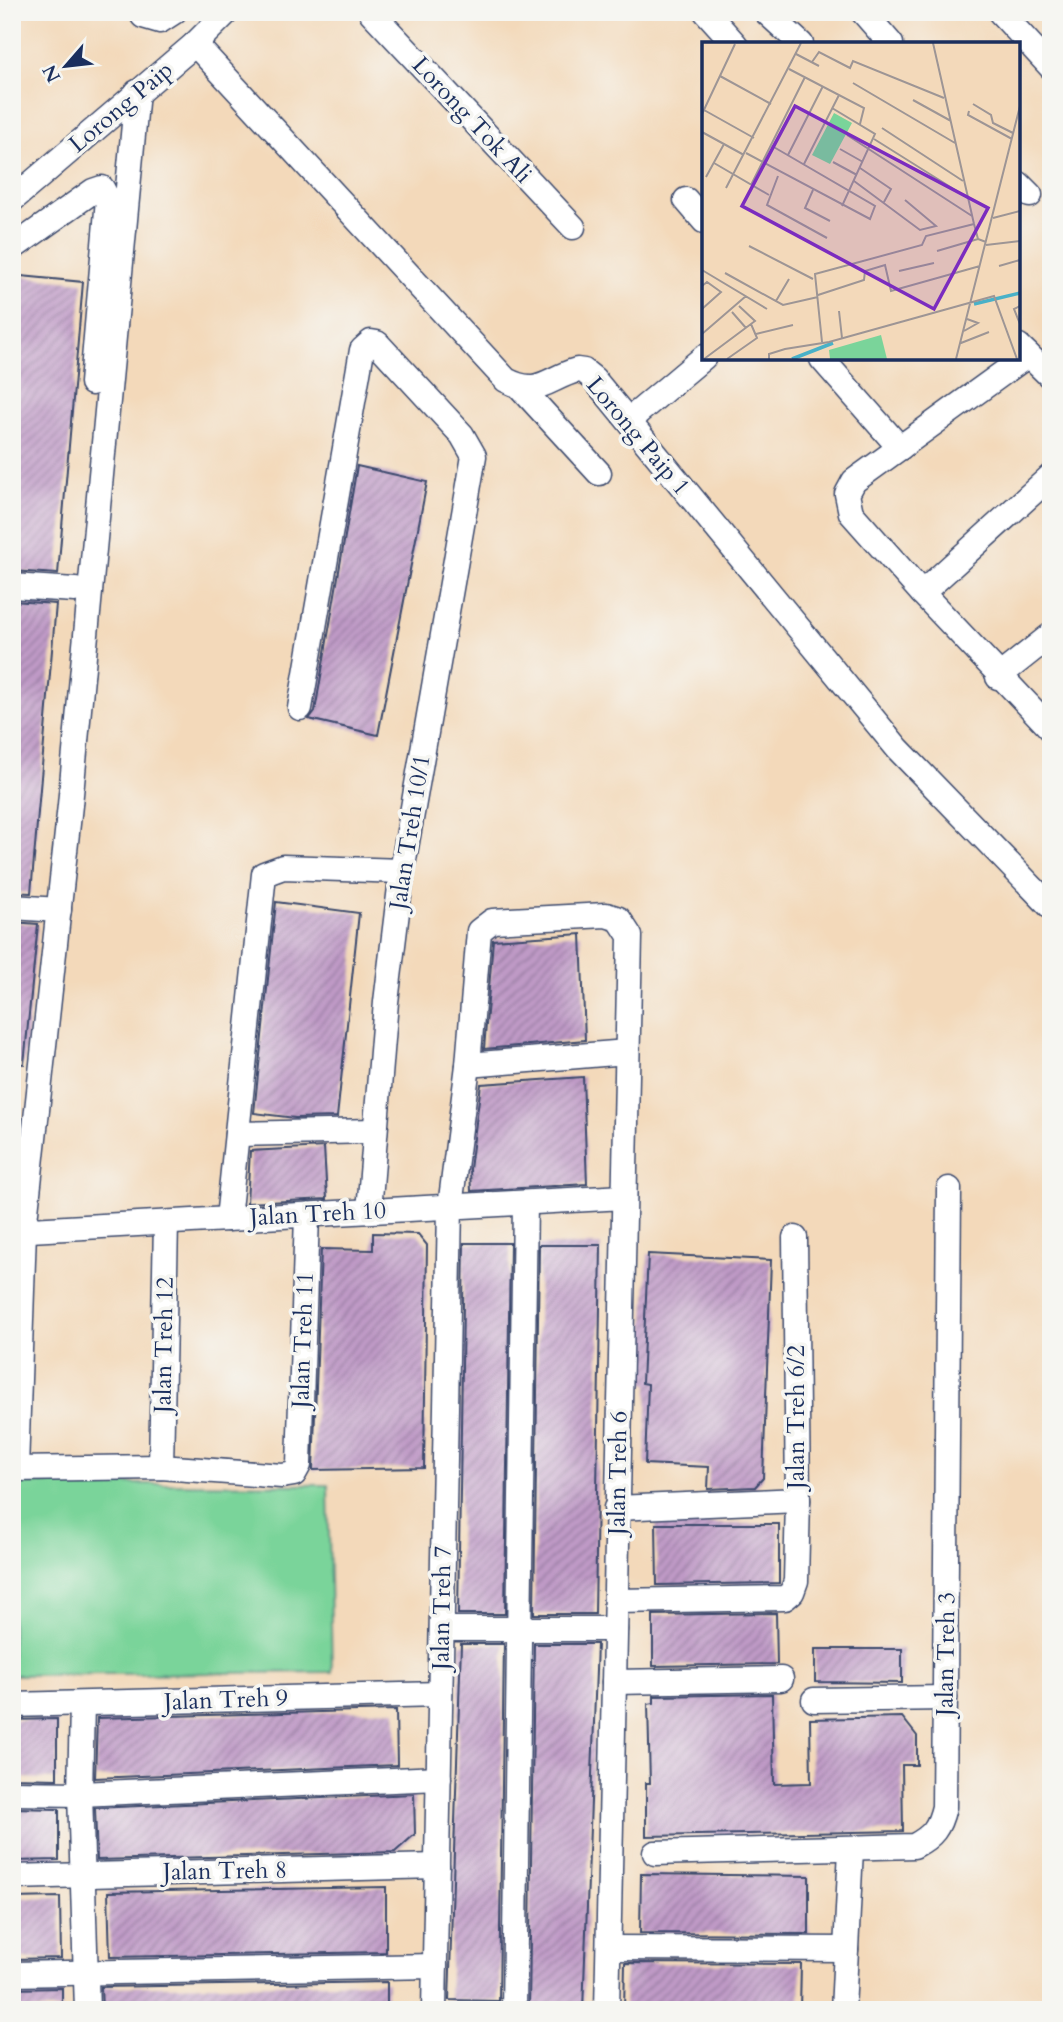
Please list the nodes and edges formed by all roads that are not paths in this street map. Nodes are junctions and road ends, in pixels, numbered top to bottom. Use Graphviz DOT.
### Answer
graph roads {
  1 [pos="141,12"];
  2 [pos="174,12"];
  3 [pos="227,12"];
  4 [pos="371,12"];
  5 [pos="706,12"];
  6 [pos="766,12"];
  7 [pos="863,12"];
  8 [pos="1000,12"];
  9 [pos="733,42"];
  10 [pos="799,42"];
  11 [pos="889,42"];
  12 [pos="195,44"];
  13 [pos="1051,67"];
  14 [pos="137,92"];
  15 [pos="12,200"];
  16 [pos="686,200"];
  17 [pos="702,219"];
  18 [pos="573,227"];
  19 [pos="13,250"];
  20 [pos="1024,350"];
  21 [pos="702,359"];
  22 [pos="823,360"];
  23 [pos="1011,360"];
  24 [pos="1051,377"];
  25 [pos="521,388"];
  26 [pos="629,420"];
  27 [pos="900,448"];
  28 [pos="600,473"];
  29 [pos="1051,476"];
  30 [pos="12,586"];
  31 [pos="75,590"];
  32 [pos="922,593"];
  33 [pos="1051,635"];
  34 [pos="998,677"];
  35 [pos="300,708"];
  36 [pos="1051,729"];
  37 [pos="402,871"];
  38 [pos="12,907"];
  39 [pos="1051,907"];
  40 [pos="53,909"];
  41 [pos="630,936"];
  42 [pos="627,1052"];
  43 [pos="467,1065"];
  44 [pos="375,1131"];
  45 [pos="237,1134"];
  46 [pos="949,1189"];
  47 [pos="624,1197"];
  48 [pos="524,1203"];
  49 [pos="450,1207"];
  50 [pos="369,1212"];
  51 [pos="307,1215"];
  52 [pos="228,1219"];
  53 [pos="166,1223"];
  54 [pos="18,1231"];
  55 [pos="795,1238"];
  56 [pos="161,1467"];
  57 [pos="14,1469"];
  58 [pos="798,1500"];
  59 [pos="617,1507"];
  60 [pos="616,1601"];
  61 [pos="442,1629"];
  62 [pos="521,1629"];
  63 [pos="615,1629"];
  64 [pos="780,1679"];
  65 [pos="614,1682"];
  66 [pos="440,1694"];
  67 [pos="945,1698"];
  68 [pos="814,1700"];
  69 [pos="82,1704"];
  70 [pos="12,1705"];
  71 [pos="439,1778"];
  72 [pos="12,1793"];
  73 [pos="80,1794"];
  74 [pos="851,1850"];
  75 [pos="655,1853"];
  76 [pos="437,1866"];
  77 [pos="84,1875"];
  78 [pos="12,1877"];
  79 [pos="609,1948"];
  80 [pos="846,1949"];
  81 [pos="435,1966"];
  82 [pos="86,1973"];
  83 [pos="12,1974"];
  84 [pos="86,2010"];
  85 [pos="434,2010"];
  86 [pos="514,2010"];
  87 [pos="607,2010"];
  88 [pos="844,2010"];
  1 -- 2 [label="street"];
  3 -- 12 [label="street, Lorong Paip"];
  4 -- 18 [label="street, Lorong Tok Ali"];
  5 -- 9 [label="street"];
  6 -- 10 [label="street"];
  7 -- 11 [label="street"];
  8 -- 13 [label="street"];
  12 -- 14 [label="street, Lorong Paip"];
  12 -- 25 [label="street"];
  14 -- 15 [label="street, Lorong Paip"];
  14 -- 40 [label="street"];
  16 -- 17 [label="street"];
  19 -- 31 [label="street"];
  20 -- 24 [label="street"];
  21 -- 26 [label="street"];
  22 -- 27 [label="street"];
  23 -- 27 [label="street"];
  25 -- 26 [label="street, Lorong Paip 1"];
  25 -- 28 [label="street"];
  26 -- 39 [label="street, Lorong Paip 1"];
  27 -- 32 [label="street"];
  29 -- 32 [label="street"];
  30 -- 31 [label="street"];
  31 -- 40 [label="street"];
  32 -- 34 [label="street"];
  33 -- 34 [label="street"];
  34 -- 36 [label="street"];
  35 -- 37 [label="street, Jalan Treh 10/1"];
  37 -- 44 [label="street, Jalan Treh 10/1"];
  37 -- 45 [label="street"];
  38 -- 40 [label="street"];
  40 -- 54 [label="street"];
  41 -- 42 [label="street, Jalan Treh 6"];
  41 -- 43 [label="street, Jalan Treh 7"];
  42 -- 43 [label="street"];
  42 -- 47 [label="street, Jalan Treh 6"];
  43 -- 49 [label="street, Jalan Treh 7"];
  44 -- 45 [label="street"];
  44 -- 50 [label="street, Jalan Treh 10/1"];
  45 -- 52 [label="street"];
  46 -- 67 [label="street, Jalan Treh 3"];
  47 -- 48 [label="street, Jalan Treh 10"];
  47 -- 59 [label="street, Jalan Treh 6"];
  48 -- 49 [label="street, Jalan Treh 10"];
  48 -- 62 [label="street"];
  49 -- 50 [label="street, Jalan Treh 10"];
  49 -- 61 [label="street, Jalan Treh 7"];
  50 -- 51 [label="street, Jalan Treh 10"];
  51 -- 52 [label="street, Jalan Treh 10"];
  51 -- 56 [label="street, Jalan Treh 11"];
  52 -- 53 [label="street, Jalan Treh 10"];
  53 -- 54 [label="street, Jalan Treh 10"];
  53 -- 56 [label="street, Jalan Treh 12"];
  54 -- 57 [label="street"];
  55 -- 58 [label="street, Jalan Treh 6/2"];
  56 -- 57 [label="street"];
  58 -- 59 [label="street, Jalan Treh 6/2"];
  58 -- 60 [label="street"];
  59 -- 60 [label="street, Jalan Treh 6"];
  60 -- 63 [label="street, Jalan Treh 6"];
  61 -- 62 [label="street"];
  61 -- 66 [label="street, Jalan Treh 7"];
  62 -- 63 [label="street"];
  62 -- 86 [label="street"];
  63 -- 65 [label="street, Jalan Treh 6"];
  64 -- 65 [label="street"];
  65 -- 79 [label="street, Jalan Treh 6"];
  66 -- 69 [label="street, Jalan Treh 9"];
  66 -- 71 [label="street, Jalan Treh 7"];
  67 -- 68 [label="street"];
  67 -- 74 [label="street, Jalan Treh 3"];
  69 -- 70 [label="street, Jalan Treh 9"];
  69 -- 73 [label="street"];
  71 -- 73 [label="street"];
  71 -- 76 [label="street, Jalan Treh 7"];
  72 -- 73 [label="street"];
  73 -- 77 [label="street"];
  74 -- 75 [label="street, Jalan Treh 3"];
  74 -- 80 [label="street"];
  76 -- 77 [label="street, Jalan Treh 8"];
  76 -- 81 [label="street, Jalan Treh 7"];
  77 -- 78 [label="street, Jalan Treh 8"];
  77 -- 82 [label="street"];
  79 -- 80 [label="street"];
  79 -- 87 [label="street, Jalan Treh 6"];
  80 -- 88 [label="street"];
  81 -- 82 [label="street"];
  81 -- 85 [label="street, Jalan Treh 7"];
  82 -- 83 [label="street"];
  82 -- 84 [label="street"];
}
